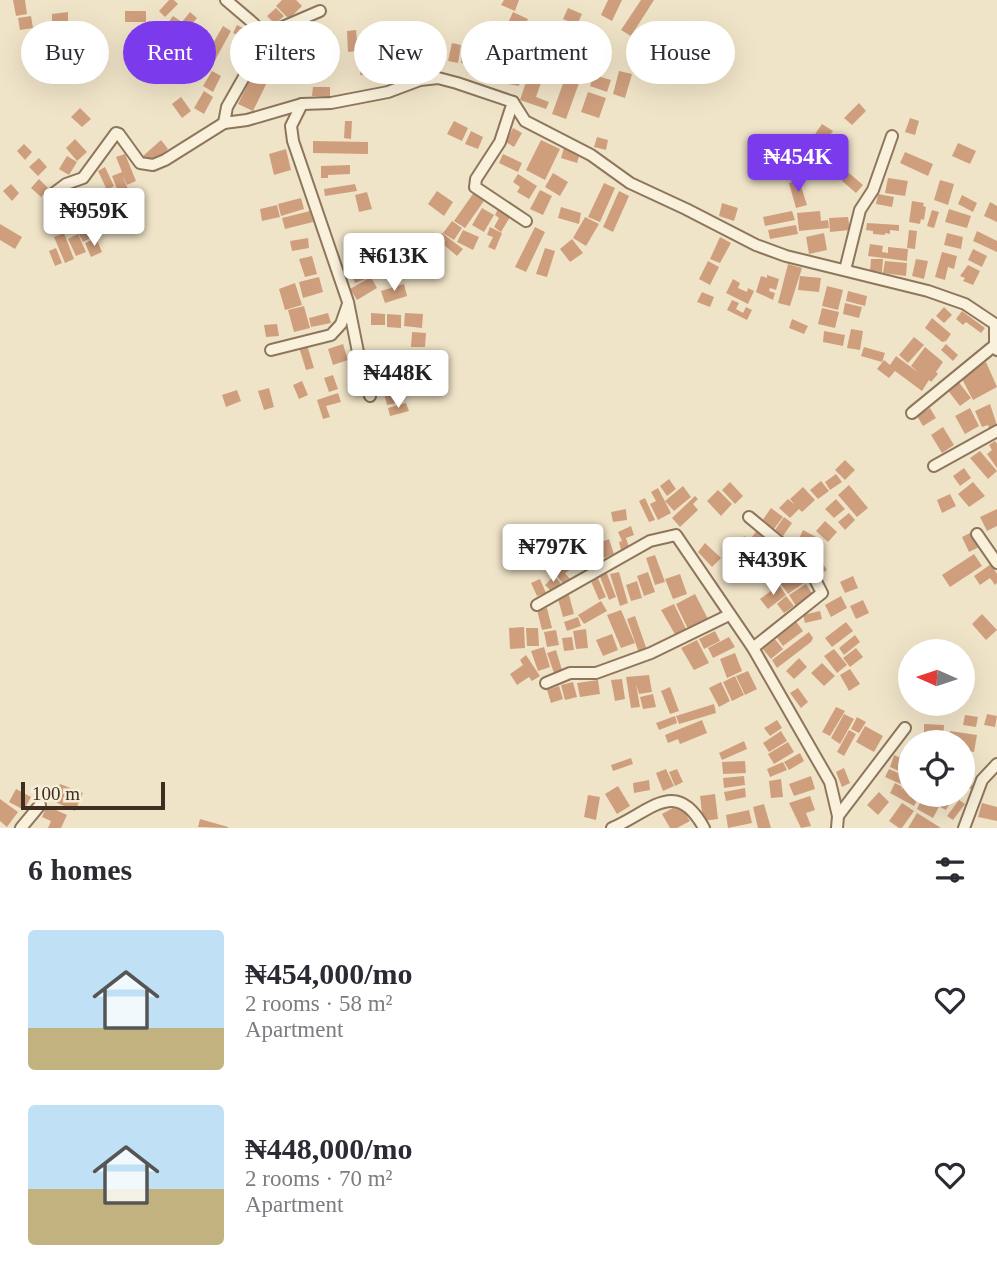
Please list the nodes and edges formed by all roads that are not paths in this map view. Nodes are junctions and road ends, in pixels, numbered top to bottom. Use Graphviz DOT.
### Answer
graph roads {
  1 [pos="226,0"];
  2 [pos="320,11"];
  3 [pos="251,21"];
  4 [pos="297,21"];
  5 [pos="240,84"];
  6 [pos="513,102"];
  7 [pos="302,104"];
  8 [pos="224,122"];
  9 [pos="892,136"];
  10 [pos="54,193"];
  11 [pos="526,221"];
  12 [pos="845,270"];
  13 [pos="348,302"];
  14 [pos="996,323"];
  15 [pos="996,348"];
  16 [pos="271,350"];
  17 [pos="370,396"];
  18 [pos="912,413"];
  19 [pos="997,431"];
  20 [pos="934,466"];
  21 [pos="750,517"];
  22 [pos="977,534"];
  23 [pos="997,563"];
  24 [pos="537,605"];
  25 [pos="729,615"];
  26 [pos="753,648"];
  27 [pos="546,683"];
  28 [pos="905,728"];
  29 [pos="997,764"];
  30 [pos="40,805"];
  31 [pos="838,816"];
  32 [pos="21,828"];
  33 [pos="612,828"];
  34 [pos="704,828"];
  35 [pos="837,828"];
  36 [pos="964,828"];
  1 -- 3 [label="street"];
  2 -- 4 [label="street"];
  5 -- 8 [label="street"];
  6 -- 7 [label="street"];
  6 -- 11 [label="street"];
  6 -- 12 [label="street"];
  7 -- 8 [label="street"];
  7 -- 13 [label="street"];
  8 -- 10 [label="street"];
  9 -- 12 [label="street"];
  12 -- 14 [label="street"];
  13 -- 16 [label="street"];
  13 -- 17 [label="street"];
  14 -- 15 [label="street"];
  15 -- 18 [label="street"];
  19 -- 20 [label="street"];
  21 -- 26 [label="street"];
  22 -- 23 [label="street"];
  24 -- 25 [label="street"];
  25 -- 26 [label="street"];
  25 -- 27 [label="street"];
  26 -- 31 [label="street"];
  28 -- 31 [label="street"];
  29 -- 36 [label="street"];
  30 -- 32 [label="street"];
  31 -- 35 [label="street"];
  33 -- 34 [label="street"];
}
